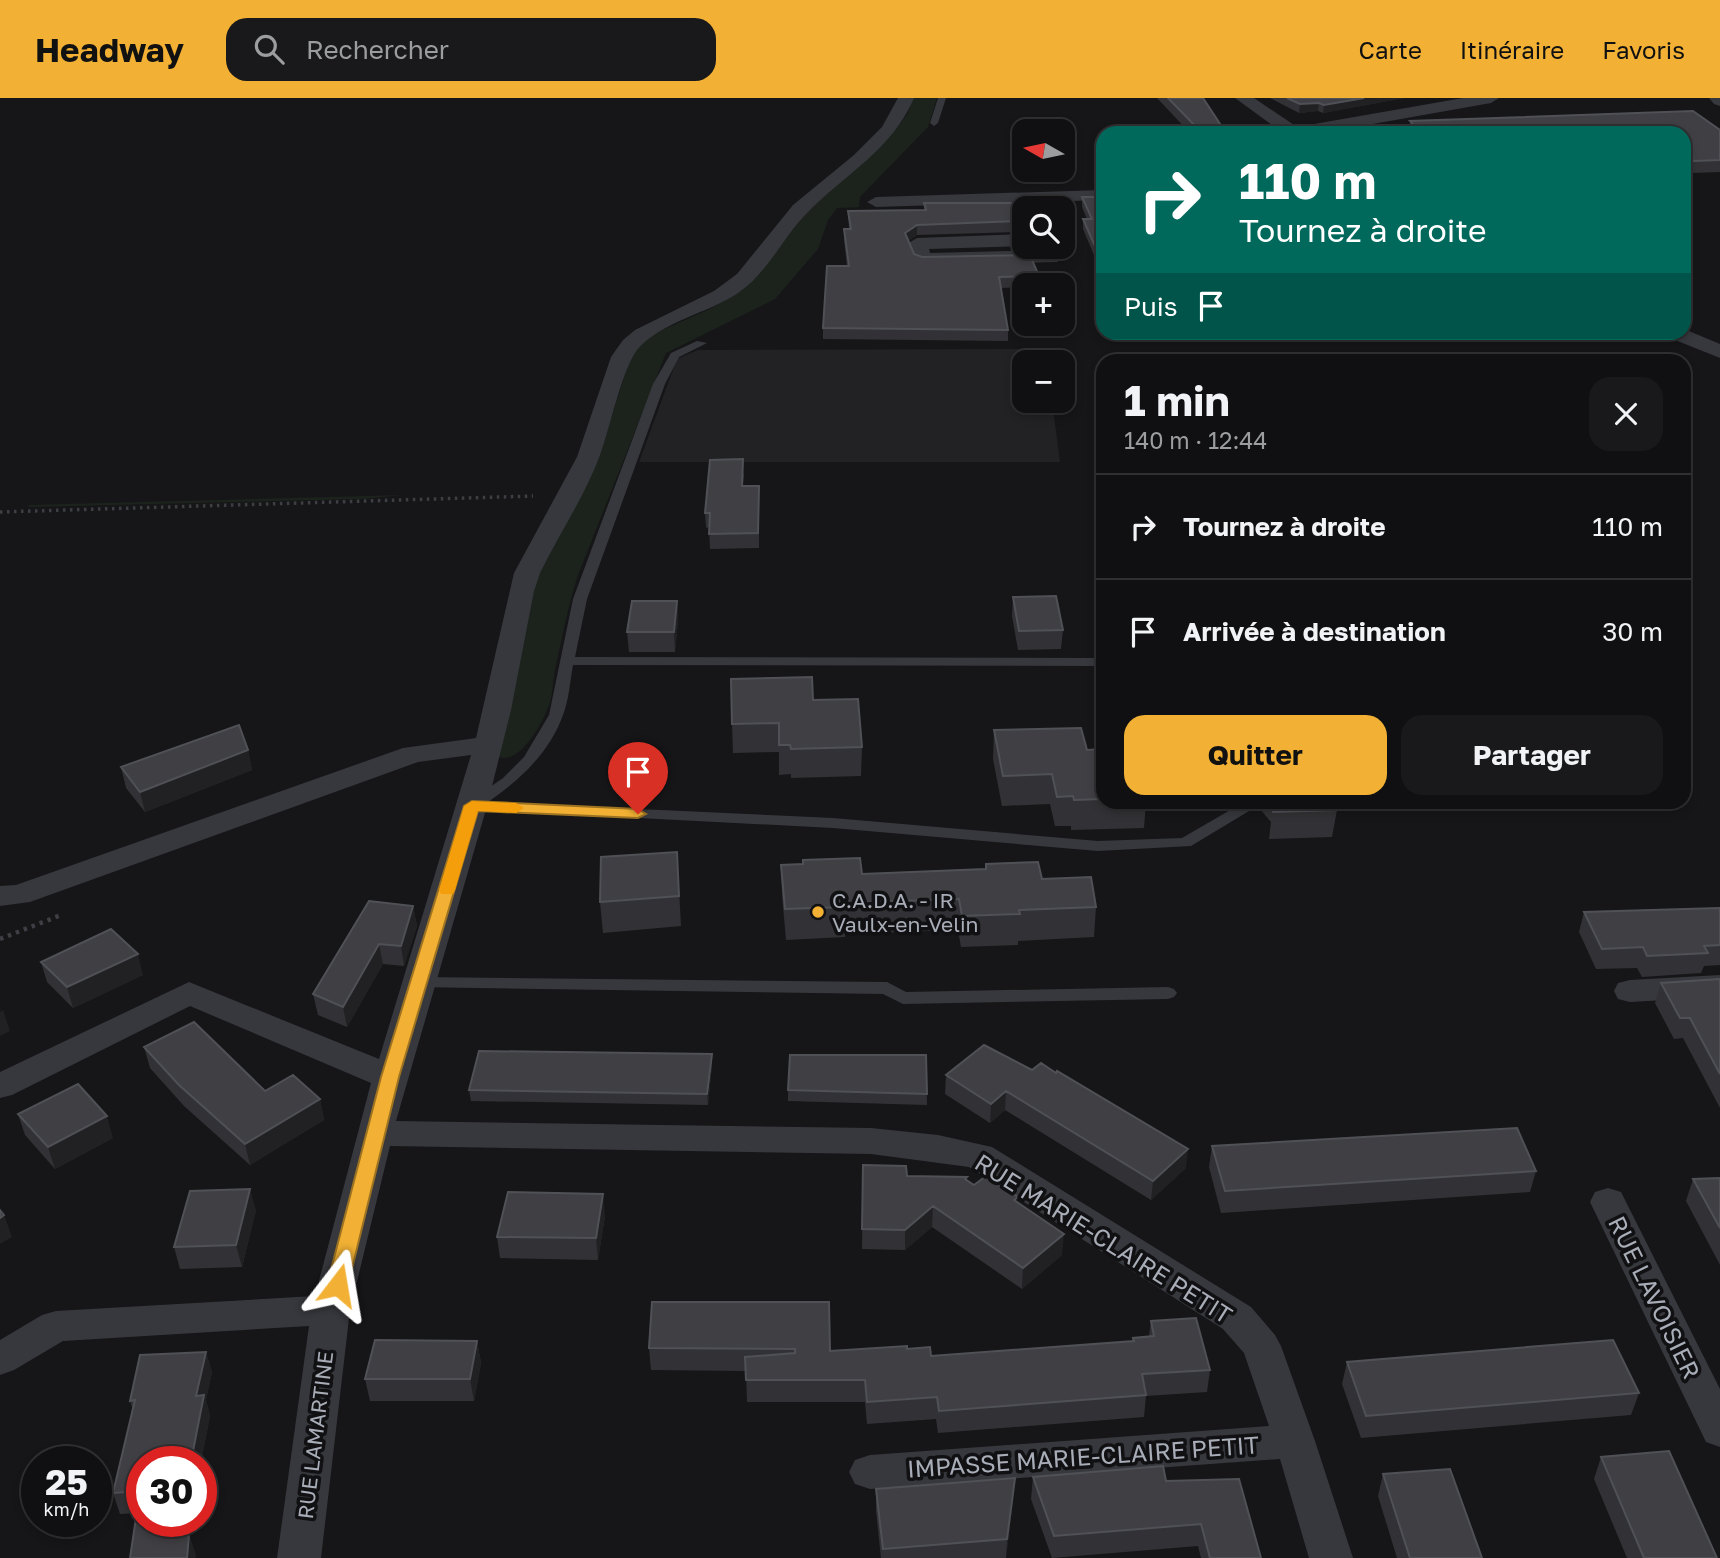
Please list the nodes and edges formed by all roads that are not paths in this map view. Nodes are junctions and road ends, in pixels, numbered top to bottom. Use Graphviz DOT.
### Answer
graph roads {
  1 [pos="906,98"];
  2 [pos="942,98"];
  3 [pos="1243,98"];
  4 [pos="1491,98"];
  5 [pos="934,123"];
  6 [pos="1284,126"];
  7 [pos="1333,126"];
  8 [pos="1096,196"];
  9 [pos="1075,198"];
  10 [pos="876,202"];
  11 [pos="1012,203"];
  12 [pos="1012,240"];
  13 [pos="1012,257"];
  14 [pos="1691,340"];
  15 [pos="701,344"];
  16 [pos="1720,352"];
  17 [pos="567,661"];
  18 [pos="1096,662"];
  19 [pos="486,745"];
  20 [pos="472,806"];
  21 [pos="1242,809"];
  22 [pos="0,896"];
  23 [pos="420,983"];
  24 [pos="1720,986"];
  25 [pos="1630,991"];
  26 [pos="1168,993"];
  27 [pos="390,1077"];
  28 [pos="0,1086"];
  29 [pos="377,1133"];
  30 [pos="1608,1202"];
  31 [pos="331,1310"];
  32 [pos="0,1359"];
  33 [pos="1720,1430"];
  34 [pos="1295,1441"];
  35 [pos="870,1472"];
  36 [pos="299,1558"];
  37 [pos="1331,1558"];
  1 -- 19 [label="street, RUE LAMARTINE"];
  2 -- 5 [label="lane"];
  3 -- 6 [label="street"];
  4 -- 7 [label="street"];
  8 -- 9 [label="street"];
  10 -- 11 [label="street"];
  12 -- 13 [label="street"];
  14 -- 16 [label="street"];
  15 -- 17 [label="lane"];
  17 -- 18 [label="lane"];
  17 -- 20 [label="lane"];
  19 -- 20 [label="street, RUE LAMARTINE"];
  19 -- 22 [label="street"];
  20 -- 21 [label="lane"];
  20 -- 23 [label="street, RUE LAMARTINE"];
  23 -- 26 [label="lane"];
  23 -- 27 [label="street, RUE LAMARTINE"];
  24 -- 25 [label="street"];
  27 -- 28 [label="street"];
  27 -- 29 [label="street, RUE LAMARTINE"];
  29 -- 31 [label="street, RUE LAMARTINE"];
  29 -- 34 [label="street, RUE MARIE-CLAIRE PETIT"];
  30 -- 33 [label="street, RUE LAVOISIER"];
  31 -- 32 [label="street"];
  31 -- 36 [label="street, RUE LAMARTINE"];
  34 -- 35 [label="street, IMPASSE MARIE-CLAIRE PETIT"];
  34 -- 37 [label="street, RUE MARIE-CLAIRE PETIT"];
}
